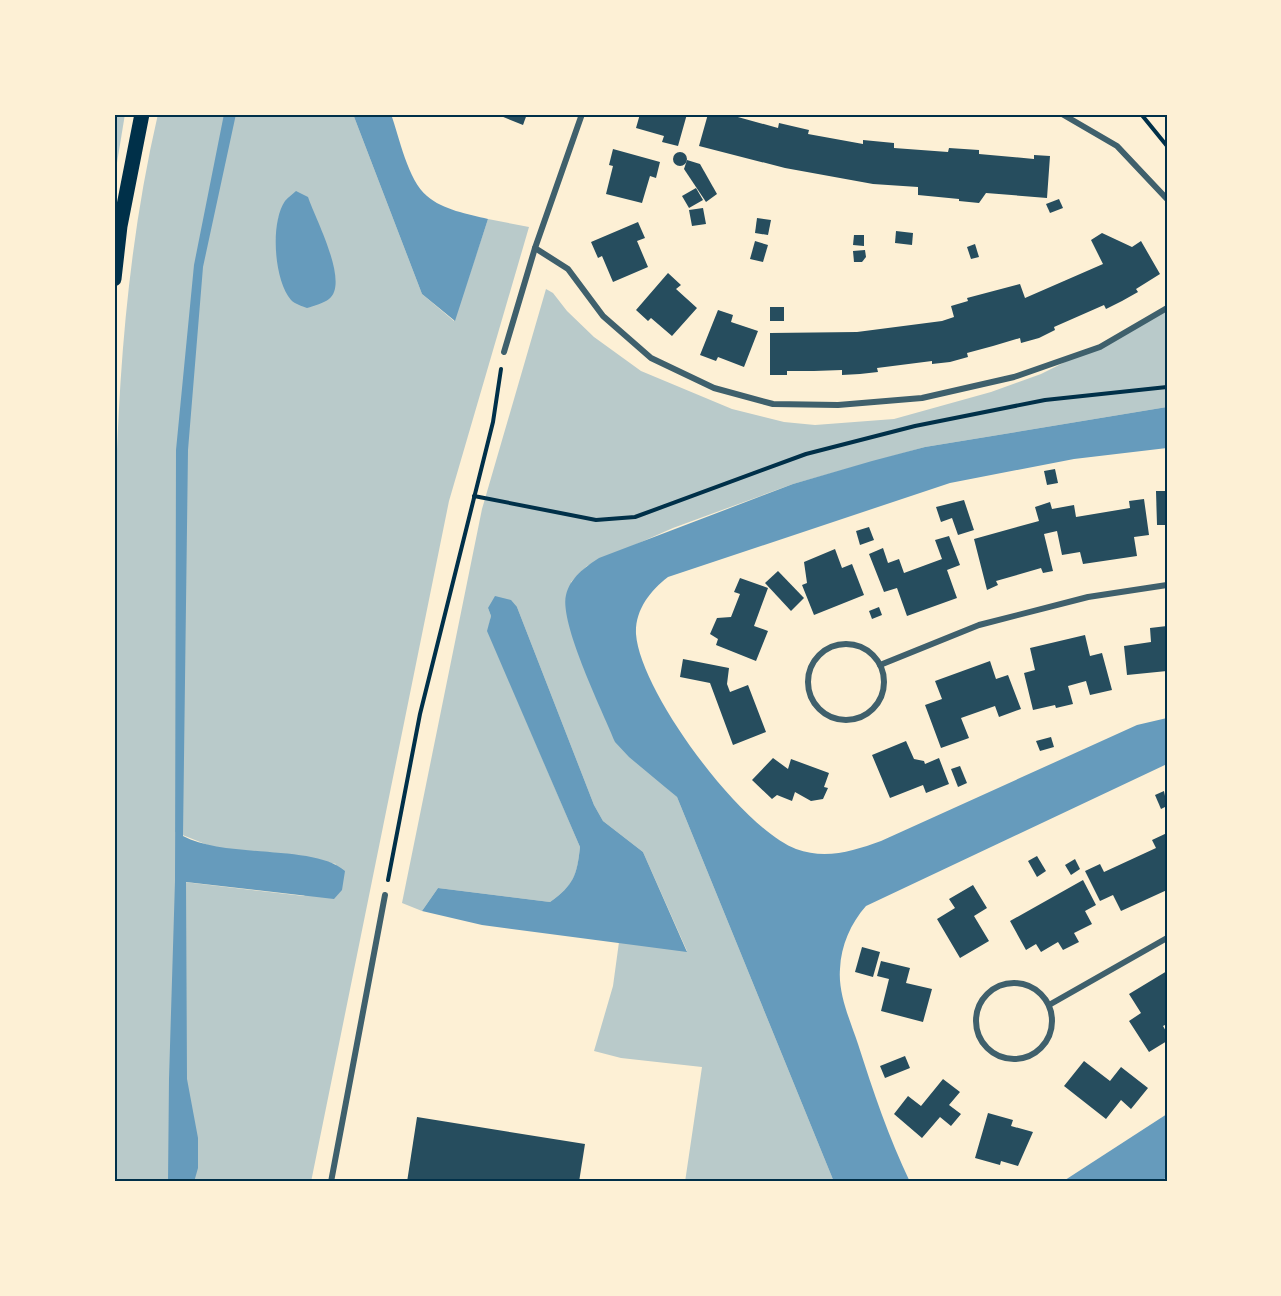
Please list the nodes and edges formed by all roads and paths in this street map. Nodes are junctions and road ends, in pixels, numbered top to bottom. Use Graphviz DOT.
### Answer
graph roads {
  1 [pos="142,114"];
  2 [pos="582,114"];
  3 [pos="1062,114"];
  4 [pos="1141,114"];
  5 [pos="1167,146"];
  6 [pos="1167,199"];
  7 [pos="535,248"];
  8 [pos="114,279"];
  9 [pos="1167,308"];
  10 [pos="504,352"];
  11 [pos="1167,387"];
  12 [pos="474,496"];
  13 [pos="1167,585"];
  14 [pos="880,665"];
  15 [pos="385,895"];
  16 [pos="1167,938"];
  17 [pos="1049,1005"];
  18 [pos="331,1182"];
  1 -- 8 [label="main road"];
  2 -- 7 [label="street"];
  3 -- 6 [label="street"];
  4 -- 5 [label="path"];
  7 -- 9 [label="street"];
  7 -- 10 [label="street"];
  10 -- 12 [label="path"];
  11 -- 12 [label="path"];
  12 -- 15 [label="path"];
  13 -- 14 [label="street"];
  14 -- 14 [label="street"];
  15 -- 18 [label="street"];
  16 -- 17 [label="street"];
  17 -- 17 [label="street"];
}
